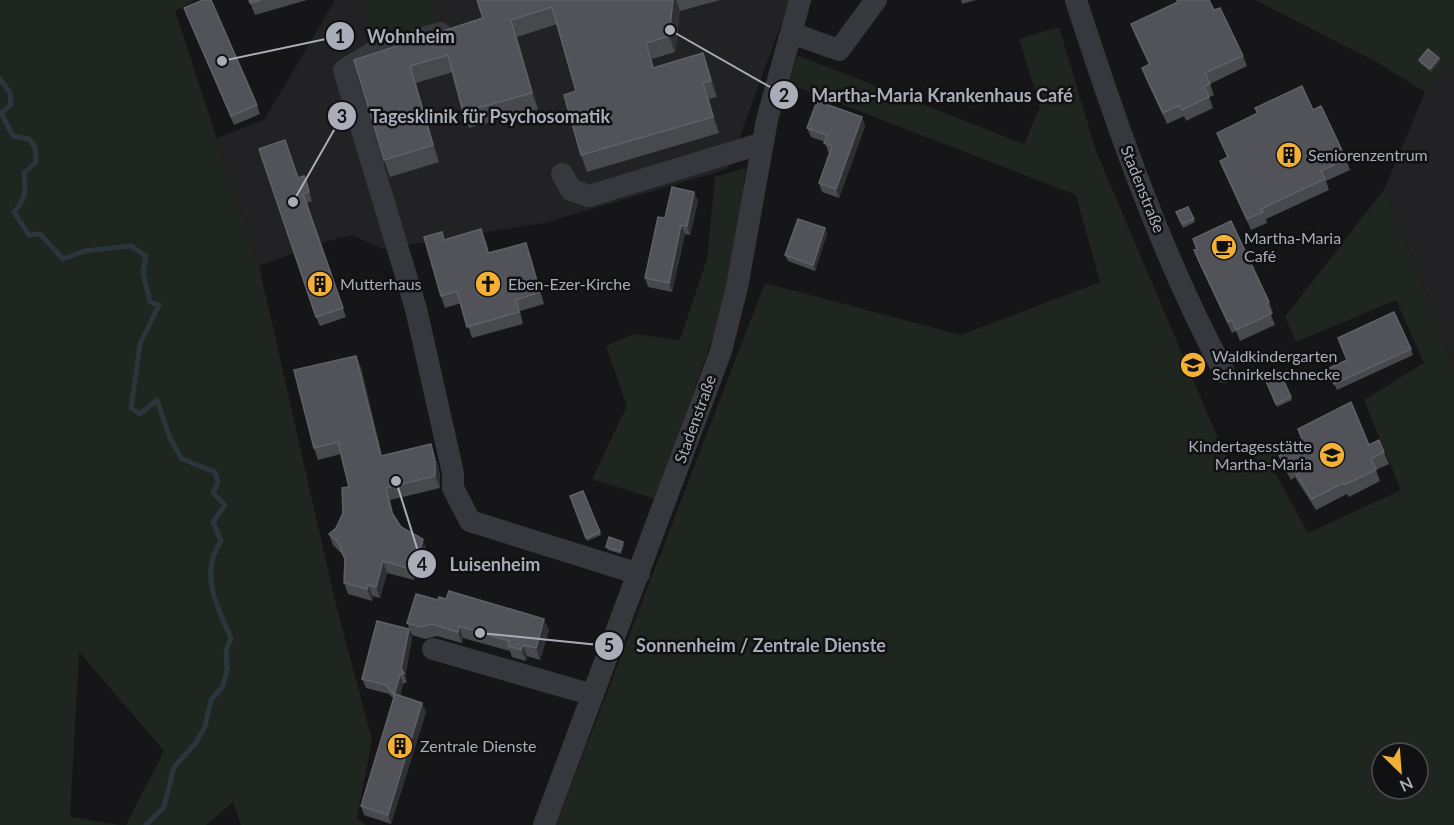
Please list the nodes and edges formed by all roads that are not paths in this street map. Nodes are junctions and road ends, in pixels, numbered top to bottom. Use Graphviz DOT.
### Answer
graph roads {
  1 [pos="800,0"];
  2 [pos="876,0"];
  3 [pos="1076,0"];
  4 [pos="461,27"];
  5 [pos="791,33"];
  6 [pos="763,143"];
  7 [pos="562,174"];
  8 [pos="1224,372"];
  9 [pos="639,574"];
  10 [pos="433,649"];
  11 [pos="593,695"];
  12 [pos="544,825"];
  1 -- 5 [label="street, Stadenstraße"];
  2 -- 5 [label="street"];
  3 -- 8 [label="street, Stadenstraße"];
  4 -- 9 [label="street"];
  5 -- 6 [label="street, Stadenstraße"];
  6 -- 7 [label="street"];
  6 -- 9 [label="street, Stadenstraße"];
  9 -- 11 [label="street, Stadenstraße"];
  10 -- 11 [label="street"];
  11 -- 12 [label="street, Stadenstraße"];
}
